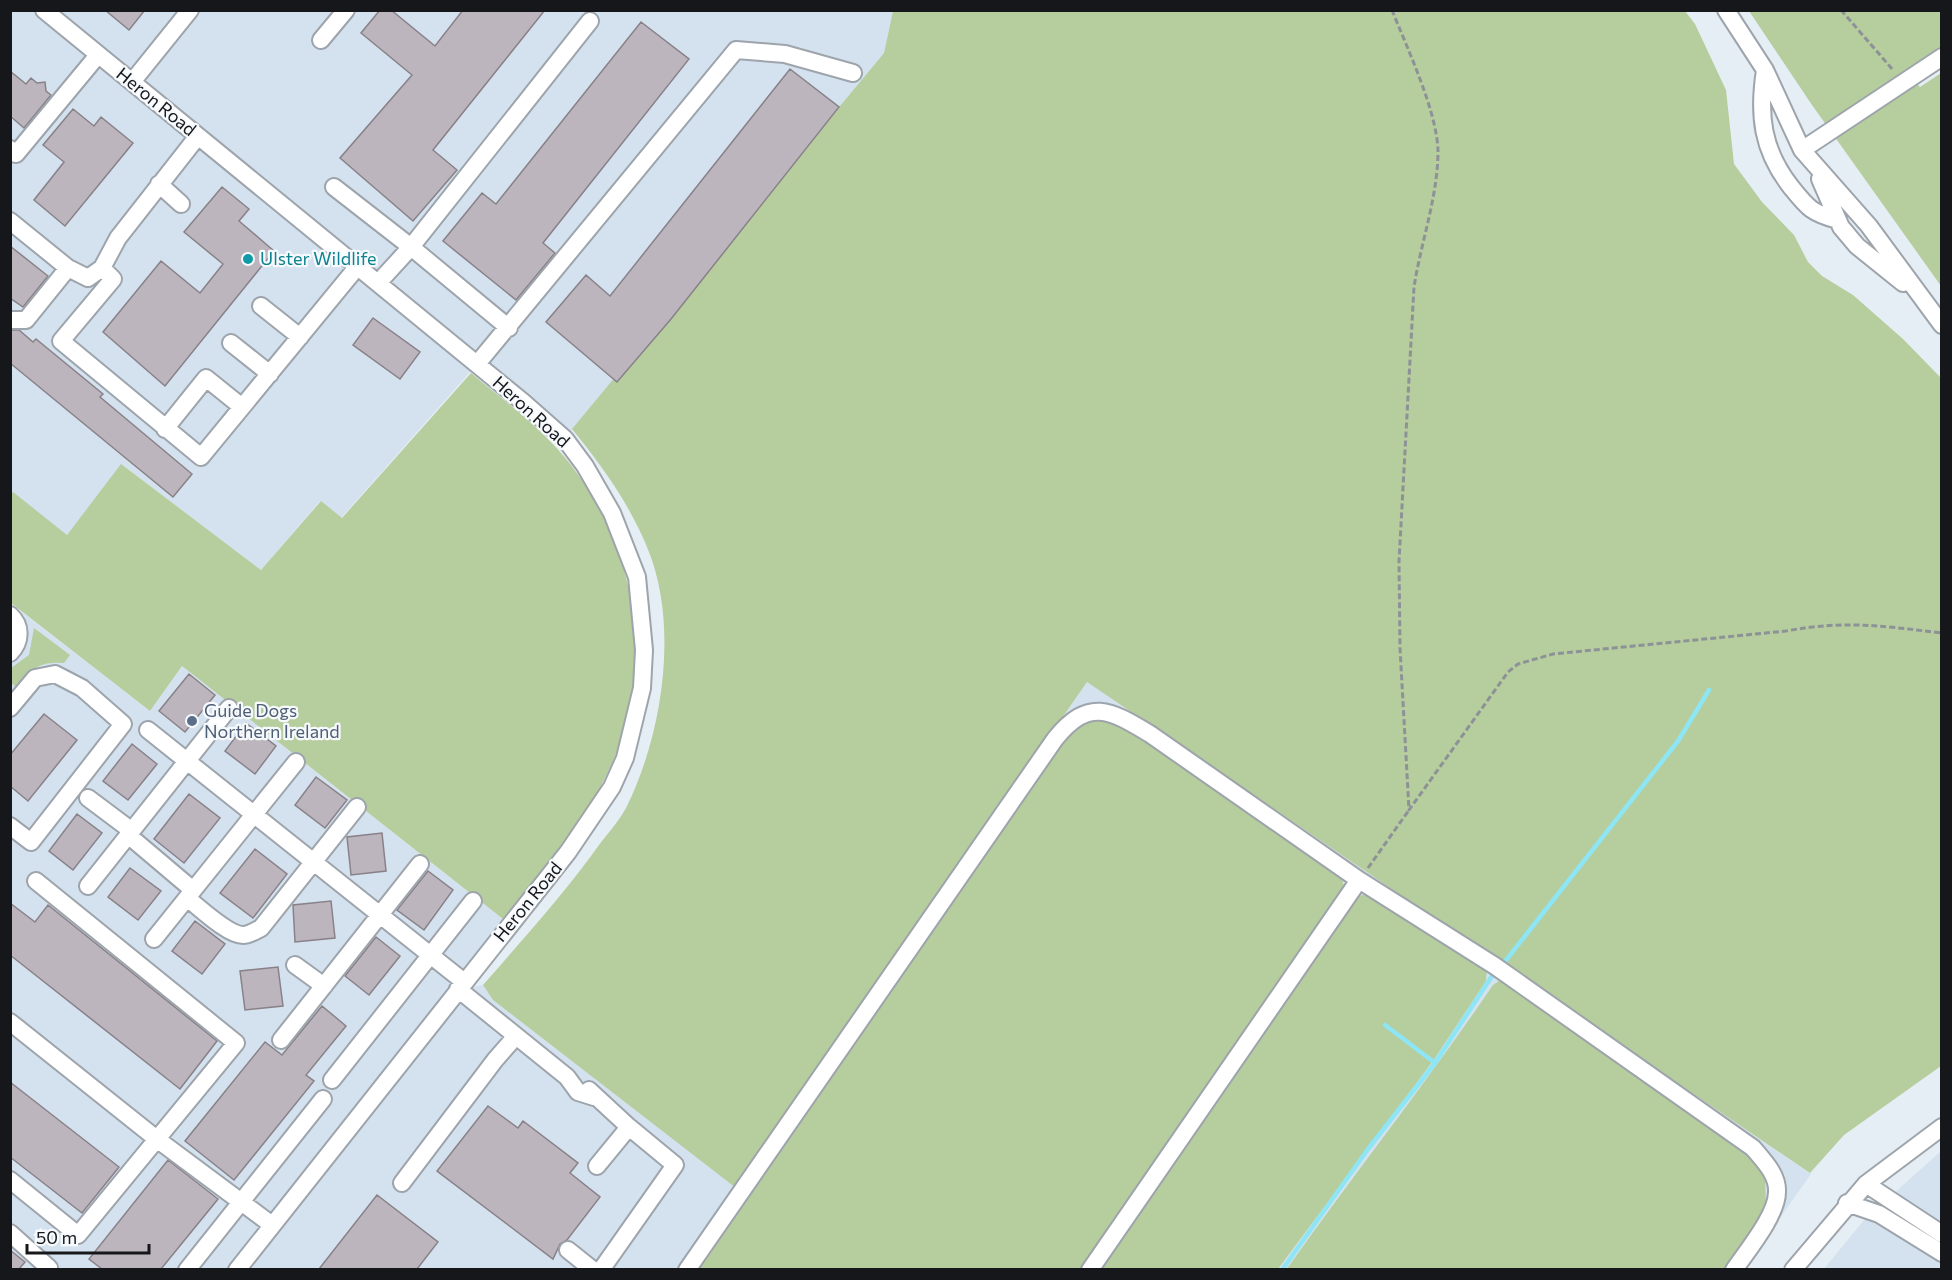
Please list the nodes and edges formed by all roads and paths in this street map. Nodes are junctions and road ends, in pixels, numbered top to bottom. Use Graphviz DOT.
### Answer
graph roads {
  1 [pos="44,10"];
  2 [pos="190,10"];
  3 [pos="346,10"];
  4 [pos="1392,10"];
  5 [pos="1726,10"];
  6 [pos="1841,10"];
  7 [pos="62,16"];
  8 [pos="591,21"];
  9 [pos="321,40"];
  10 [pos="98,55"];
  11 [pos="1941,57"];
  12 [pos="1764,70"];
  13 [pos="853,73"];
  14 [pos="132,82"];
  15 [pos="1904,82"];
  16 [pos="198,136"];
  17 [pos="10,149"];
  18 [pos="1802,150"];
  19 [pos="1813,165"];
  20 [pos="159,184"];
  21 [pos="334,187"];
  22 [pos="181,204"];
  23 [pos="1838,219"];
  24 [pos="10,221"];
  25 [pos="411,247"];
  26 [pos="358,266"];
  27 [pos="68,268"];
  28 [pos="102,268"];
  29 [pos="378,284"];
  30 [pos="1923,299"];
  31 [pos="261,306"];
  32 [pos="10,320"];
  33 [pos="1941,325"];
  34 [pos="509,328"];
  35 [pos="300,338"];
  36 [pos="231,343"];
  37 [pos="477,364"];
  38 [pos="270,374"];
  39 [pos="242,407"];
  40 [pos="165,429"];
  41 [pos="10,615"];
  42 [pos="1941,633"];
  43 [pos="10,653"];
  44 [pos="10,708"];
  45 [pos="229,708"];
  46 [pos="148,730"];
  47 [pos="187,761"];
  48 [pos="297,762"];
  49 [pos="88,798"];
  50 [pos="357,807"];
  51 [pos="1409,810"];
  52 [pos="254,814"];
  53 [pos="10,826"];
  54 [pos="130,833"];
  55 [pos="313,861"];
  56 [pos="420,864"];
  57 [pos="1362,876"];
  58 [pos="36,881"];
  59 [pos="88,886"];
  60 [pos="190,894"];
  61 [pos="472,902"];
  62 [pos="380,914"];
  63 [pos="154,939"];
  64 [pos="431,954"];
  65 [pos="295,965"];
  66 [pos="461,985"];
  67 [pos="324,986"];
  68 [pos="10,1022"];
  69 [pos="513,1033"];
  70 [pos="281,1040"];
  71 [pos="332,1080"];
  72 [pos="323,1099"];
  73 [pos="628,1127"];
  74 [pos="1941,1127"];
  75 [pos="158,1140"];
  76 [pos="597,1166"];
  77 [pos="10,1180"];
  78 [pos="402,1183"];
  79 [pos="1866,1184"];
  80 [pos="240,1202"];
  81 [pos="1847,1203"];
  82 [pos="272,1225"];
  83 [pos="10,1233"];
  84 [pos="1941,1233"];
  85 [pos="568,1250"];
  86 [pos="1941,1253"];
  87 [pos="48,1269"];
  88 [pos="187,1269"];
  89 [pos="237,1269"];
  90 [pos="594,1269"];
  91 [pos="602,1269"];
  92 [pos="687,1269"];
  93 [pos="1090,1269"];
  94 [pos="1734,1269"];
  95 [pos="1793,1269"];
  1 -- 7 [label="street, Heron Road"];
  2 -- 14 [label="street"];
  3 -- 9 [label="street"];
  4 -- 51 [label="path"];
  5 -- 12 [label="street"];
  6 -- 15 [label="path"];
  7 -- 10 [label="street, Heron Road"];
  8 -- 25 [label="street"];
  10 -- 14 [label="street, Heron Road"];
  10 -- 17 [label="street"];
  11 -- 15 [label="street"];
  12 -- 18 [label="street"];
  12 -- 23 [label="street"];
  13 -- 34 [label="street"];
  14 -- 16 [label="street, Heron Road"];
  15 -- 18 [label="street"];
  16 -- 20 [label="street"];
  16 -- 26 [label="street, Heron Road"];
  18 -- 19 [label="street"];
  19 -- 23 [label="street"];
  19 -- 30 [label="street"];
  20 -- 22 [label="street"];
  20 -- 28 [label="street"];
  21 -- 25 [label="street"];
  23 -- 30 [label="street"];
  24 -- 27 [label="street"];
  25 -- 29 [label="street"];
  25 -- 34 [label="street"];
  26 -- 29 [label="street, Heron Road"];
  26 -- 35 [label="street"];
  27 -- 28 [label="street"];
  27 -- 32 [label="street"];
  28 -- 40 [label="street"];
  29 -- 37 [label="street, Heron Road"];
  30 -- 33 [label="street"];
  31 -- 35 [label="street"];
  34 -- 37 [label="street"];
  35 -- 38 [label="street"];
  36 -- 38 [label="street"];
  37 -- 66 [label="street, Heron Road"];
  38 -- 39 [label="street"];
  39 -- 40 [label="street"];
  39 -- 40 [label="street"];
  41 -- 43 [label="street"];
  42 -- 51 [label="path"];
  44 -- 53 [label="street"];
  45 -- 47 [label="street"];
  46 -- 47 [label="street"];
  47 -- 52 [label="street"];
  47 -- 54 [label="street"];
  48 -- 52 [label="street"];
  49 -- 54 [label="street"];
  50 -- 55 [label="street"];
  51 -- 57 [label="path"];
  52 -- 55 [label="street"];
  52 -- 60 [label="street"];
  54 -- 59 [label="street"];
  54 -- 60 [label="street"];
  55 -- 60 [label="street"];
  55 -- 62 [label="street"];
  56 -- 62 [label="street"];
  57 -- 92 [label="street"];
  57 -- 93 [label="street"];
  57 -- 94 [label="street"];
  58 -- 75 [label="street"];
  60 -- 63 [label="street"];
  61 -- 64 [label="street"];
  62 -- 64 [label="street"];
  62 -- 67 [label="street"];
  64 -- 66 [label="street"];
  64 -- 71 [label="street"];
  65 -- 67 [label="street"];
  66 -- 69 [label="street"];
  66 -- 82 [label="street, Heron Road"];
  67 -- 70 [label="street"];
  68 -- 75 [label="street"];
  69 -- 73 [label="street"];
  69 -- 78 [label="street"];
  72 -- 80 [label="street"];
  73 -- 76 [label="street"];
  73 -- 91 [label="street"];
  74 -- 79 [label="street"];
  75 -- 77 [label="street"];
  75 -- 80 [label="street"];
  79 -- 81 [label="street"];
  79 -- 84 [label="street"];
  80 -- 82 [label="street"];
  80 -- 88 [label="street"];
  81 -- 86 [label="street"];
  81 -- 95 [label="street"];
  82 -- 89 [label="street, Heron Road"];
  83 -- 87 [label="street"];
  85 -- 90 [label="street"];
}
